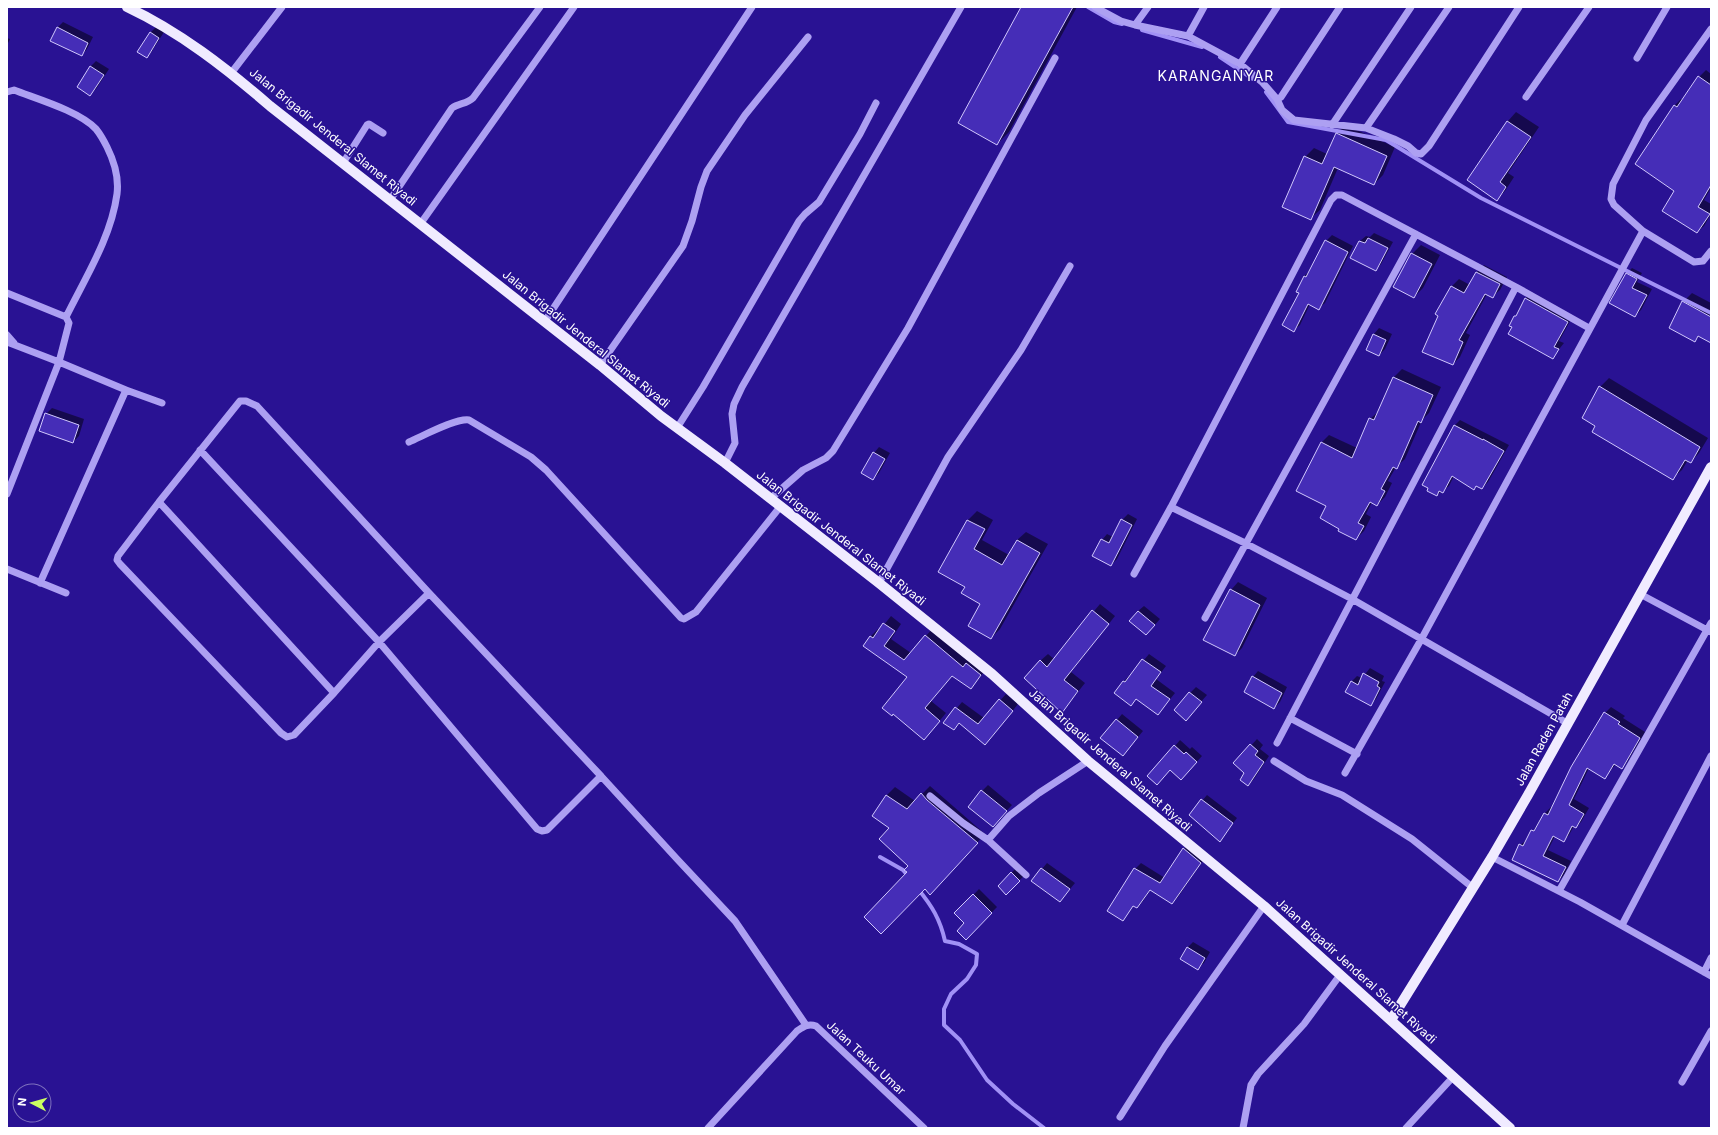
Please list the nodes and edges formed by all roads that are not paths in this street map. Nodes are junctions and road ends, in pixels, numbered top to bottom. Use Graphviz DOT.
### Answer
graph roads {
  1 [pos="127,7"];
  2 [pos="282,7"];
  3 [pos="540,7"];
  4 [pos="574,7"];
  5 [pos="752,7"];
  6 [pos="961,7"];
  7 [pos="1095,7"];
  8 [pos="1148,7"];
  9 [pos="1204,7"];
  10 [pos="1277,7"];
  11 [pos="1340,7"];
  12 [pos="1411,7"];
  13 [pos="1449,7"];
  14 [pos="1519,7"];
  15 [pos="1589,7"];
  16 [pos="1667,7"];
  17 [pos="1135,25"];
  18 [pos="1711,29"];
  19 [pos="1188,36"];
  20 [pos="808,37"];
  21 [pos="1055,58"];
  22 [pos="1637,58"];
  23 [pos="1240,64"];
  24 [pos="232,72"];
  25 [pos="7,92"];
  26 [pos="1526,97"];
  27 [pos="1277,99"];
  28 [pos="876,103"];
  29 [pos="1332,125"];
  30 [pos="1366,128"];
  31 [pos="383,133"];
  32 [pos="343,164"];
  33 [pos="390,200"];
  34 [pos="421,223"];
  35 [pos="1643,231"];
  36 [pos="1416,234"];
  37 [pos="1711,251"];
  38 [pos="1070,266"];
  39 [pos="1516,287"];
  40 [pos="7,293"];
  41 [pos="66,318"];
  42 [pos="545,321"];
  43 [pos="1589,328"];
  44 [pos="7,335"];
  45 [pos="11,343"];
  46 [pos="59,362"];
  47 [pos="600,365"];
  48 [pos="126,390"];
  49 [pos="162,403"];
  50 [pos="677,428"];
  51 [pos="409,442"];
  52 [pos="200,450"];
  53 [pos="725,463"];
  54 [pos="1711,467"];
  55 [pos="7,494"];
  56 [pos="770,499"];
  57 [pos="159,502"];
  58 [pos="780,507"];
  59 [pos="1171,507"];
  60 [pos="1247,544"];
  61 [pos="7,569"];
  62 [pos="1134,574"];
  63 [pos="40,583"];
  64 [pos="879,583"];
  65 [pos="66,593"];
  66 [pos="429,593"];
  67 [pos="1640,594"];
  68 [pos="1352,599"];
  69 [pos="1205,618"];
  70 [pos="1711,623"];
  71 [pos="1709,631"];
  72 [pos="1422,638"];
  73 [pos="379,642"];
  74 [pos="334,693"];
  75 [pos="1290,718"];
  76 [pos="1567,723"];
  77 [pos="1278,743"];
  78 [pos="1357,754"];
  79 [pos="1711,756"];
  80 [pos="1088,761"];
  81 [pos="1274,761"];
  82 [pos="1345,773"];
  83 [pos="601,776"];
  84 [pos="930,796"];
  85 [pos="988,840"];
  86 [pos="1492,857"];
  87 [pos="1026,875"];
  88 [pos="1472,887"];
  89 [pos="1559,891"];
  90 [pos="1264,906"];
  91 [pos="1622,925"];
  92 [pos="1711,958"];
  93 [pos="1704,972"];
  94 [pos="1340,975"];
  95 [pos="1711,976"];
  96 [pos="1391,1020"];
  97 [pos="806,1025"];
  98 [pos="1711,1031"];
  99 [pos="1454,1076"];
  100 [pos="1682,1082"];
  101 [pos="1120,1117"];
  102 [pos="708,1128"];
  103 [pos="924,1128"];
  104 [pos="1243,1128"];
  105 [pos="1406,1128"];
  106 [pos="1510,1128"];
  1 -- 24 [label="main road, Jalan Brigadir Jenderal Slamet Riyadi"];
  2 -- 24 [label="street"];
  3 -- 33 [label="street"];
  4 -- 34 [label="street"];
  5 -- 42 [label="street"];
  6 -- 53 [label="street"];
  7 -- 17 [label="street"];
  8 -- 17 [label="street"];
  9 -- 19 [label="street"];
  10 -- 23 [label="street"];
  11 -- 27 [label="street"];
  12 -- 29 [label="street"];
  13 -- 30 [label="street"];
  14 -- 30 [label="street"];
  15 -- 26 [label="street"];
  16 -- 22 [label="street"];
  17 -- 19 [label="street"];
  18 -- 35 [label="street"];
  19 -- 23 [label="street"];
  20 -- 47 [label="street"];
  21 -- 56 [label="street"];
  23 -- 27 [label="street"];
  24 -- 32 [label="main road, Jalan Brigadir Jenderal Slamet Riyadi"];
  25 -- 41 [label="street"];
  27 -- 29 [label="street"];
  28 -- 50 [label="street"];
  29 -- 30 [label="street"];
  31 -- 32 [label="street"];
  32 -- 33 [label="main road, Jalan Brigadir Jenderal Slamet Riyadi"];
  33 -- 34 [label="main road, Jalan Brigadir Jenderal Slamet Riyadi"];
  34 -- 42 [label="main road, Jalan Brigadir Jenderal Slamet Riyadi"];
  35 -- 37 [label="street"];
  35 -- 43 [label="street"];
  36 -- 39 [label="street"];
  36 -- 59 [label="street"];
  36 -- 60 [label="street"];
  38 -- 64 [label="street"];
  39 -- 43 [label="street"];
  39 -- 68 [label="street"];
  40 -- 41 [label="street"];
  41 -- 46 [label="street"];
  42 -- 47 [label="main road, Jalan Brigadir Jenderal Slamet Riyadi"];
  43 -- 72 [label="street"];
  44 -- 45 [label="street"];
  45 -- 46 [label="street"];
  46 -- 48 [label="street"];
  46 -- 55 [label="street"];
  47 -- 50 [label="main road, Jalan Brigadir Jenderal Slamet Riyadi"];
  48 -- 49 [label="street"];
  48 -- 63 [label="street"];
  50 -- 53 [label="main road, Jalan Brigadir Jenderal Slamet Riyadi"];
  51 -- 58 [label="street"];
  52 -- 57 [label="street"];
  52 -- 66 [label="street"];
  52 -- 73 [label="street"];
  53 -- 56 [label="main road, Jalan Brigadir Jenderal Slamet Riyadi"];
  54 -- 67 [label="main road, Jalan Raden Patah"];
  56 -- 58 [label="main road, Jalan Brigadir Jenderal Slamet Riyadi"];
  57 -- 74 [label="street"];
  57 -- 74 [label="street"];
  58 -- 64 [label="main road, Jalan Brigadir Jenderal Slamet Riyadi"];
  59 -- 60 [label="street"];
  59 -- 62 [label="street"];
  60 -- 68 [label="street"];
  60 -- 69 [label="street"];
  61 -- 63 [label="street"];
  63 -- 65 [label="street"];
  64 -- 80 [label="main road, Jalan Brigadir Jenderal Slamet Riyadi"];
  66 -- 73 [label="street"];
  66 -- 83 [label="street"];
  67 -- 71 [label="street"];
  67 -- 76 [label="main road, Jalan Raden Patah"];
  68 -- 72 [label="street"];
  68 -- 75 [label="street"];
  70 -- 71 [label="street"];
  71 -- 89 [label="street"];
  72 -- 76 [label="street"];
  72 -- 78 [label="street"];
  73 -- 74 [label="street"];
  73 -- 83 [label="street"];
  75 -- 77 [label="street"];
  75 -- 78 [label="street"];
  76 -- 86 [label="main road, Jalan Raden Patah"];
  78 -- 82 [label="street"];
  79 -- 91 [label="street"];
  80 -- 85 [label="street"];
  80 -- 90 [label="main road, Jalan Brigadir Jenderal Slamet Riyadi"];
  81 -- 88 [label="street"];
  83 -- 97 [label="street"];
  84 -- 85 [label="street"];
  85 -- 87 [label="street"];
  86 -- 88 [label="main road, Jalan Raden Patah"];
  86 -- 89 [label="street"];
  88 -- 96 [label="main road, Jalan Raden Patah"];
  89 -- 91 [label="street"];
  90 -- 94 [label="main road, Jalan Brigadir Jenderal Slamet Riyadi"];
  90 -- 101 [label="street"];
  91 -- 93 [label="street"];
  92 -- 93 [label="street"];
  93 -- 95 [label="street"];
  94 -- 96 [label="main road, Jalan Brigadir Jenderal Slamet Riyadi"];
  94 -- 104 [label="street"];
  96 -- 99 [label="main road, Jalan Brigadir Jenderal Slamet Riyadi"];
  97 -- 102 [label="street"];
  97 -- 103 [label="street, Jalan Teuku Umar"];
  98 -- 100 [label="street"];
  99 -- 105 [label="street"];
  99 -- 106 [label="main road, Jalan Brigadir Jenderal Slamet Riyadi"];
}
